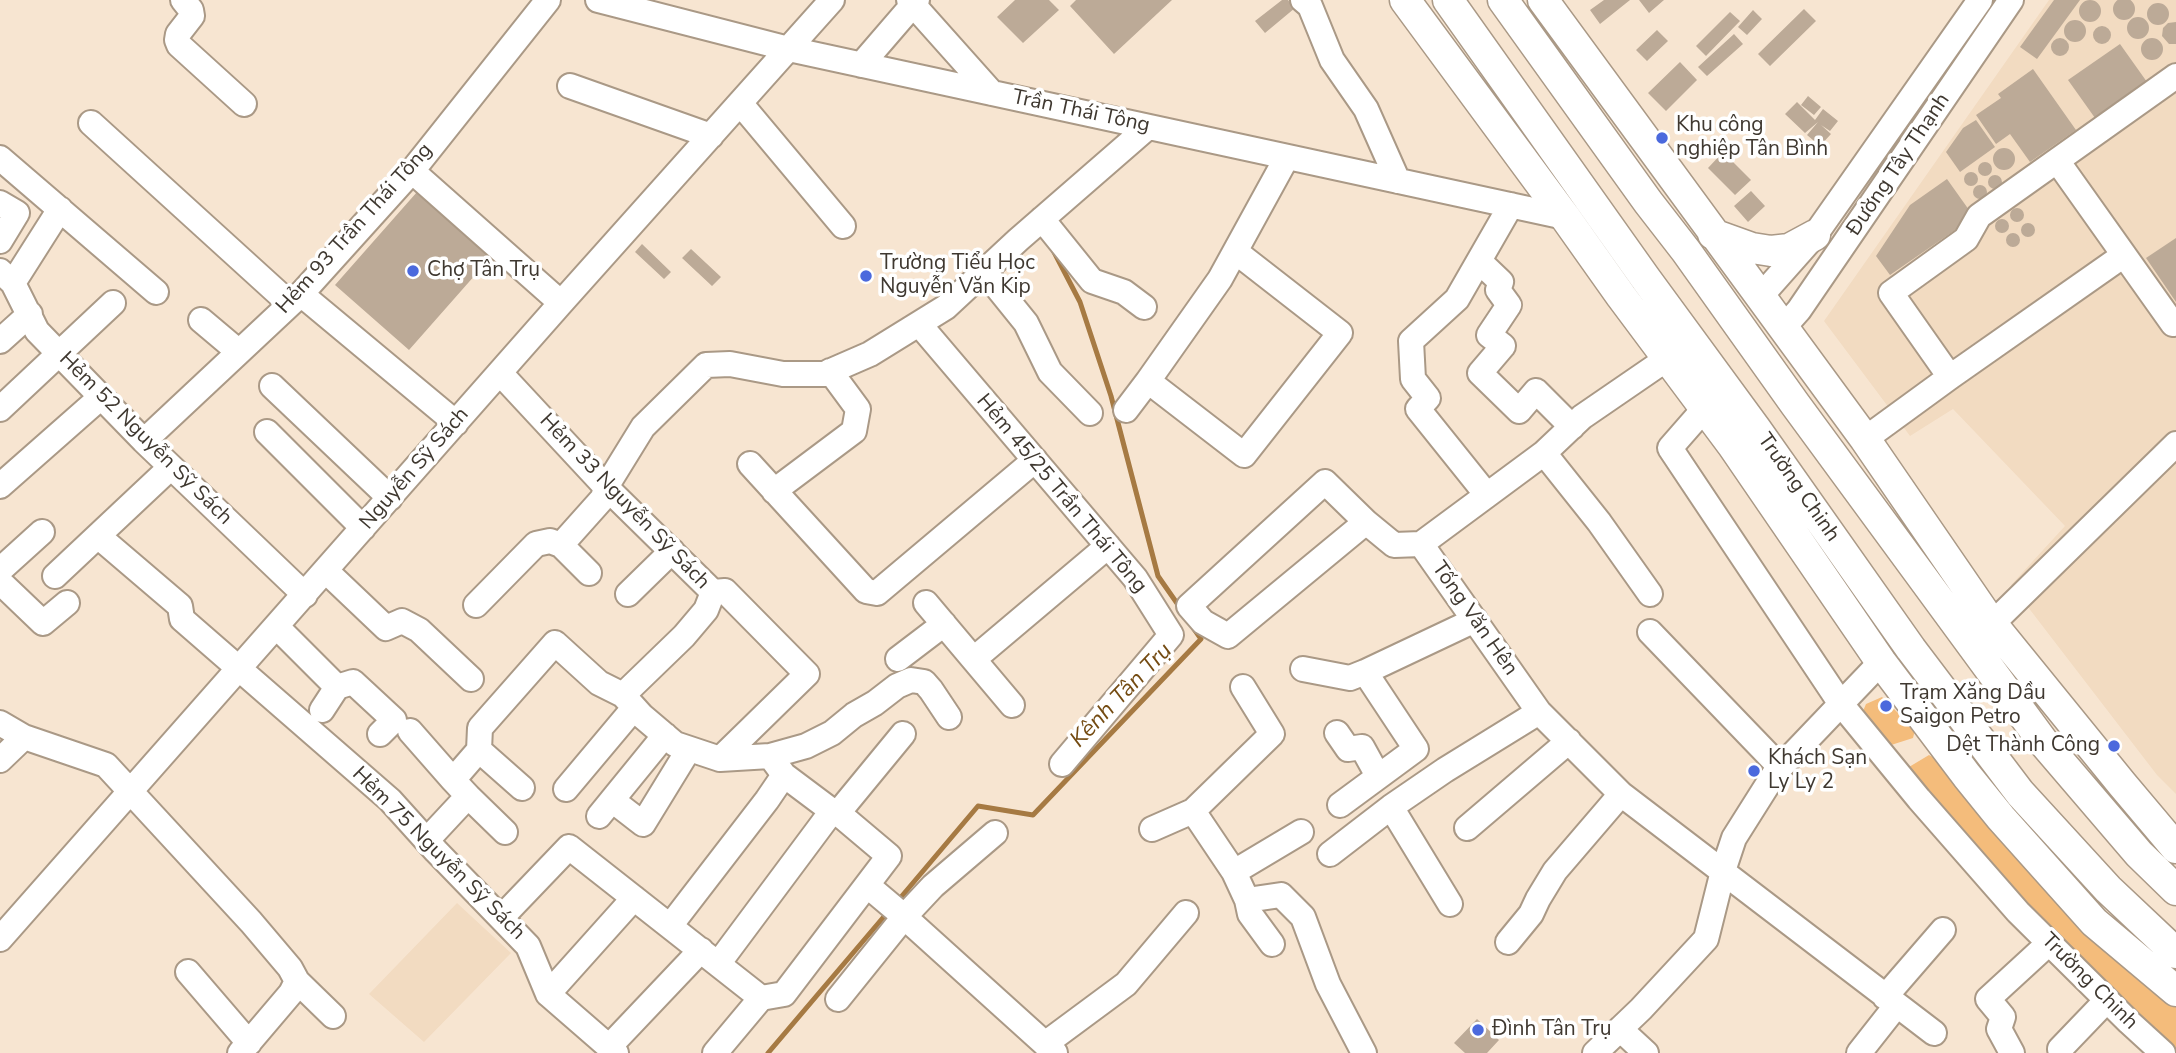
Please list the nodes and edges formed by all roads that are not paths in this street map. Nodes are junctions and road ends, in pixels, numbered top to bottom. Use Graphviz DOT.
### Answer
graph roads {
  1 [pos="183,0"];
  2 [pos="548,0"];
  3 [pos="598,0"];
  4 [pos="832,0"];
  5 [pos="1405,0"];
  6 [pos="1448,0"];
  7 [pos="1503,0"];
  8 [pos="1543,0"];
  9 [pos="1980,0"];
  10 [pos="2011,0"];
  11 [pos="913,1"];
  12 [pos="1310,2"];
  13 [pos="789,50"];
  14 [pos="861,65"];
  15 [pos="2176,76"];
  16 [pos="570,86"];
  17 [pos="992,93"];
  18 [pos="740,103"];
  19 [pos="244,104"];
  20 [pos="91,123"];
  21 [pos="1148,127"];
  22 [pos="711,136"];
  23 [pos="1287,157"];
  24 [pos="0,158"];
  25 [pos="2058,162"];
  26 [pos="412,171"];
  27 [pos="1398,181"];
  28 [pos="1647,202"];
  29 [pos="0,203"];
  30 [pos="1511,205"];
  31 [pos="60,209"];
  32 [pos="1565,217"];
  33 [pos="1042,219"];
  34 [pos="843,226"];
  35 [pos="1716,235"];
  36 [pos="1815,235"];
  37 [pos="0,241"];
  38 [pos="1236,252"];
  39 [pos="2124,255"];
  40 [pos="1479,261"];
  41 [pos="984,271"];
  42 [pos="7,277"];
  43 [pos="156,292"];
  44 [pos="1760,297"];
  45 [pos="295,299"];
  46 [pos="113,303"];
  47 [pos="561,303"];
  48 [pos="1144,307"];
  49 [pos="30,314"];
  50 [pos="1732,315"];
  51 [pos="201,320"];
  52 [pos="919,324"];
  53 [pos="2173,324"];
  54 [pos="1783,328"];
  55 [pos="0,341"];
  56 [pos="1692,342"];
  57 [pos="239,352"];
  58 [pos="1758,352"];
  59 [pos="60,354"];
  60 [pos="1668,359"];
  61 [pos="830,371"];
  62 [pos="500,373"];
  63 [pos="1950,377"];
  64 [pos="1148,381"];
  65 [pos="271,386"];
  66 [pos="1724,386"];
  67 [pos="101,397"];
  68 [pos="1705,408"];
  69 [pos="0,409"];
  70 [pos="1126,410"];
  71 [pos="1090,413"];
  72 [pos="456,423"];
  73 [pos="1572,427"];
  74 [pos="267,432"];
  75 [pos="1865,439"];
  76 [pos="144,441"];
  77 [pos="2176,444"];
  78 [pos="1544,453"];
  79 [pos="1035,460"];
  80 [pos="750,464"];
  81 [pos="171,467"];
  82 [pos="0,486"];
  83 [pos="606,487"];
  84 [pos="774,491"];
  85 [pos="1487,495"];
  86 [pos="390,498"];
  87 [pos="1366,522"];
  88 [pos="363,528"];
  89 [pos="42,532"];
  90 [pos="98,536"];
  91 [pos="1421,544"];
  92 [pos="561,545"];
  93 [pos="1108,546"];
  94 [pos="672,551"];
  95 [pos="0,570"];
  96 [pos="326,571"];
  97 [pos="589,573"];
  98 [pos="55,576"];
  99 [pos="0,582"];
  100 [pos="713,592"];
  101 [pos="628,594"];
  102 [pos="1650,594"];
  103 [pos="304,595"];
  104 [pos="68,603"];
  105 [pos="926,603"];
  106 [pos="476,606"];
  107 [pos="1475,620"];
  108 [pos="1203,622"];
  109 [pos="944,624"];
  110 [pos="1992,624"];
  111 [pos="277,627"];
  112 [pos="1650,632"];
  113 [pos="1171,635"];
  114 [pos="898,659"];
  115 [pos="974,659"];
  116 [pos="1881,662"];
  117 [pos="240,669"];
  118 [pos="1303,669"];
  119 [pos="1366,672"];
  120 [pos="471,679"];
  121 [pos="337,687"];
  122 [pos="1243,687"];
  123 [pos="629,701"];
  124 [pos="1841,704"];
  125 [pos="1012,705"];
  126 [pos="322,710"];
  127 [pos="1539,712"];
  128 [pos="949,717"];
  129 [pos="0,723"];
  130 [pos="410,731"];
  131 [pos="1337,733"];
  132 [pos="380,734"];
  133 [pos="903,734"];
  134 [pos="665,735"];
  135 [pos="24,737"];
  136 [pos="1569,741"];
  137 [pos="689,748"];
  138 [pos="479,750"];
  139 [pos="720,759"];
  140 [pos="0,760"];
  141 [pos="1062,764"];
  142 [pos="777,765"];
  143 [pos="1780,767"];
  144 [pos="1378,776"];
  145 [pos="460,788"];
  146 [pos="522,788"];
  147 [pos="566,789"];
  148 [pos="131,792"];
  149 [pos="1620,794"];
  150 [pos="1340,806"];
  151 [pos="1391,807"];
  152 [pos="1193,811"];
  153 [pos="835,812"];
  154 [pos="1467,828"];
  155 [pos="1152,829"];
  156 [pos="1301,831"];
  157 [pos="505,832"];
  158 [pos="995,833"];
  159 [pos="426,840"];
  160 [pos="2176,848"];
  161 [pos="1330,854"];
  162 [pos="1723,871"];
  163 [pos="1234,872"];
  164 [pos="867,886"];
  165 [pos="2176,890"];
  166 [pos="634,898"];
  167 [pos="1247,900"];
  168 [pos="1450,904"];
  169 [pos="1186,912"];
  170 [pos="902,915"];
  171 [pos="501,918"];
  172 [pos="670,926"];
  173 [pos="1943,930"];
  174 [pos="0,939"];
  175 [pos="1508,942"];
  176 [pos="2049,943"];
  177 [pos="1272,944"];
  178 [pos="2176,953"];
  179 [pos="709,957"];
  180 [pos="188,972"];
  181 [pos="297,981"];
  182 [pos="2176,991"];
  183 [pos="548,994"];
  184 [pos="761,998"];
  185 [pos="838,999"];
  186 [pos="2107,1000"];
  187 [pos="1891,1001"];
  188 [pos="333,1016"];
  189 [pos="1620,1029"];
  190 [pos="1934,1033"];
  191 [pos="244,1048"];
  192 [pos="1050,1048"];
  193 [pos="2060,1049"];
  194 [pos="612,1050"];
  195 [pos="715,1053"];
  196 [pos="1364,1053"];
  197 [pos="1595,1053"];
  198 [pos="1646,1053"];
  199 [pos="1859,1053"];
  200 [pos="2012,1053"];
  201 [pos="2163,1053"];
  1 -- 19 [label="street"];
  2 -- 26 [label="street, Hẻm 93 Trần Thái Tông"];
  3 -- 13 [label="street, Trần Thái Tông"];
  4 -- 13 [label="street, Nguyễn Sỹ Sách"];
  5 -- 32 [label="main road, Trường Chinh"];
  6 -- 56 [label="main road, Trường Chinh"];
  7 -- 28 [label="main road"];
  8 -- 35 [label="main road"];
  9 -- 36 [label="street, Đường Tây Thạnh"];
  10 -- 54 [label="street, Đường Tây Thạnh"];
  11 -- 14 [label="street"];
  11 -- 17 [label="street"];
  12 -- 27 [label="street"];
  13 -- 14 [label="street, Trần Thái Tông"];
  13 -- 18 [label="street, Nguyễn Sỹ Sách"];
  14 -- 17 [label="street, Trần Thái Tông"];
  15 -- 25 [label="street"];
  16 -- 22 [label="street"];
  17 -- 21 [label="street, Trần Thái Tông"];
  18 -- 22 [label="street, Nguyễn Sỹ Sách"];
  18 -- 34 [label="street"];
  20 -- 45 [label="street"];
  21 -- 23 [label="street, Trần Thái Tông"];
  21 -- 33 [label="street"];
  22 -- 47 [label="street, Nguyễn Sỹ Sách"];
  23 -- 27 [label="street, Trần Thái Tông"];
  23 -- 38 [label="street"];
  24 -- 31 [label="street"];
  25 -- 39 [label="street"];
  25 -- 63 [label="street"];
  26 -- 45 [label="street, Hẻm 93 Trần Thái Tông"];
  26 -- 47 [label="street"];
  27 -- 30 [label="street, Trần Thái Tông"];
  28 -- 35 [label="main road"];
  28 -- 50 [label="main road"];
  29 -- 37 [label="street"];
  30 -- 32 [label="street, Trần Thái Tông"];
  30 -- 40 [label="street"];
  31 -- 42 [label="street"];
  31 -- 43 [label="street"];
  32 -- 60 [label="main road, Trường Chinh"];
  33 -- 41 [label="street"];
  33 -- 48 [label="street"];
  35 -- 36 [label="main road"];
  35 -- 44 [label="main road"];
  36 -- 44 [label="street, Đường Tây Thạnh"];
  38 -- 64 [label="street"];
  38 -- 64 [label="street"];
  39 -- 53 [label="street"];
  39 -- 63 [label="street"];
  40 -- 73 [label="street"];
  40 -- 85 [label="street"];
  41 -- 52 [label="street"];
  41 -- 71 [label="street"];
  42 -- 49 [label="street, Hẻm 52 Nguyễn Sỹ Sách"];
  44 -- 50 [label="main road"];
  44 -- 54 [label="main road"];
  45 -- 57 [label="street, Hẻm 93 Trần Thái Tông"];
  45 -- 72 [label="street"];
  46 -- 59 [label="street"];
  47 -- 62 [label="street, Nguyễn Sỹ Sách"];
  49 -- 55 [label="street"];
  49 -- 59 [label="street, Hẻm 52 Nguyễn Sỹ Sách"];
  50 -- 56 [label="main road"];
  50 -- 58 [label="main road"];
  51 -- 57 [label="street"];
  52 -- 61 [label="street"];
  52 -- 79 [label="street, Hẻm 45/25 Trần Thái Tông"];
  54 -- 58 [label="main road"];
  54 -- 75 [label="main road"];
  56 -- 60 [label="main road"];
  56 -- 66 [label="main road, Trường Chinh"];
  57 -- 76 [label="street, Hẻm 93 Trần Thái Tông"];
  58 -- 66 [label="main road"];
  58 -- 165 [label="main road"];
  59 -- 67 [label="street, Hẻm 52 Nguyễn Sỹ Sách"];
  59 -- 69 [label="street"];
  60 -- 68 [label="main road, Trường Chinh"];
  60 -- 73 [label="street, Tống Văn Hên"];
  61 -- 83 [label="street"];
  61 -- 84 [label="street"];
  62 -- 72 [label="street, Nguyễn Sỹ Sách"];
  62 -- 83 [label="street, Hẻm 33 Nguyễn Sỹ Sách"];
  63 -- 75 [label="street"];
  64 -- 70 [label="street"];
  65 -- 86 [label="street"];
  66 -- 68 [label="main road"];
  66 -- 178 [label="main road, Trường Chinh"];
  67 -- 76 [label="street, Hẻm 52 Nguyễn Sỹ Sách"];
  67 -- 82 [label="street"];
  68 -- 116 [label="main road, Trường Chinh"];
  68 -- 124 [label="street, Trường Chinh"];
  72 -- 86 [label="street, Nguyễn Sỹ Sách"];
  73 -- 78 [label="street, Tống Văn Hên"];
  74 -- 88 [label="street"];
  75 -- 110 [label="main road"];
  76 -- 81 [label="street, Hẻm 52 Nguyễn Sỹ Sách"];
  77 -- 110 [label="street"];
  78 -- 85 [label="street, Tống Văn Hên"];
  78 -- 102 [label="street"];
  79 -- 84 [label="street"];
  79 -- 93 [label="street, Hẻm 45/25 Trần Thái Tông"];
  80 -- 84 [label="street"];
  81 -- 90 [label="street"];
  81 -- 103 [label="street, Hẻm 52 Nguyễn Sỹ Sách"];
  83 -- 92 [label="street"];
  83 -- 94 [label="street, Hẻm 33 Nguyễn Sỹ Sách"];
  85 -- 91 [label="street, Tống Văn Hên"];
  86 -- 88 [label="street, Nguyễn Sỹ Sách"];
  87 -- 91 [label="street"];
  87 -- 108 [label="street"];
  87 -- 108 [label="street"];
  88 -- 96 [label="street, Nguyễn Sỹ Sách"];
  89 -- 95 [label="street"];
  90 -- 98 [label="street"];
  90 -- 117 [label="street, Hẻm 75 Nguyễn Sỹ Sách"];
  91 -- 107 [label="street, Tống Văn Hên"];
  92 -- 97 [label="street"];
  92 -- 106 [label="street"];
  93 -- 113 [label="street, Hẻm 45/25 Trần Thái Tông"];
  93 -- 115 [label="street"];
  94 -- 100 [label="street, Hẻm 33 Nguyễn Sỹ Sách"];
  94 -- 101 [label="street"];
  96 -- 103 [label="street, Nguyễn Sỹ Sách"];
  96 -- 120 [label="street"];
  99 -- 104 [label="street"];
  100 -- 123 [label="street, Hẻm 33 Nguyễn Sỹ Sách"];
  100 -- 139 [label="street"];
  103 -- 111 [label="street, Nguyễn Sỹ Sách"];
  105 -- 109 [label="street"];
  107 -- 119 [label="street"];
  107 -- 127 [label="street, Tống Văn Hên"];
  108 -- 113 [label="street"];
  109 -- 114 [label="street"];
  109 -- 115 [label="street"];
  110 -- 160 [label="main road"];
  111 -- 117 [label="street, Nguyễn Sỹ Sách"];
  111 -- 121 [label="street"];
  112 -- 143 [label="street"];
  113 -- 141 [label="street"];
  115 -- 125 [label="street"];
  116 -- 124 [label="street"];
  116 -- 182 [label="main road, Trường Chinh"];
  117 -- 148 [label="street, Nguyễn Sỹ Sách"];
  117 -- 159 [label="street, Hẻm 75 Nguyễn Sỹ Sách"];
  118 -- 119 [label="street"];
  119 -- 144 [label="street"];
  121 -- 126 [label="street"];
  121 -- 132 [label="street"];
  122 -- 152 [label="street"];
  123 -- 134 [label="street"];
  123 -- 138 [label="street"];
  123 -- 147 [label="street, Hẻm 33 Nguyễn Sỹ Sách"];
  124 -- 143 [label="street"];
  124 -- 176 [label="street, Trường Chinh"];
  127 -- 136 [label="street, Tống Văn Hên"];
  127 -- 151 [label="street"];
  128 -- 142 [label="street"];
  129 -- 135 [label="street"];
  130 -- 145 [label="street"];
  131 -- 144 [label="street"];
  133 -- 153 [label="street"];
  134 -- 137 [label="street"];
  134 -- 137 [label="street"];
  135 -- 140 [label="street"];
  135 -- 148 [label="street"];
  136 -- 149 [label="street, Tống Văn Hên"];
  136 -- 154 [label="street"];
  137 -- 139 [label="street"];
  138 -- 145 [label="street"];
  138 -- 146 [label="street"];
  139 -- 142 [label="street"];
  142 -- 153 [label="street"];
  142 -- 172 [label="street"];
  143 -- 162 [label="street"];
  144 -- 150 [label="street"];
  145 -- 157 [label="street"];
  145 -- 159 [label="street"];
  148 -- 174 [label="street, Nguyễn Sỹ Sách"];
  148 -- 181 [label="street"];
  149 -- 162 [label="street, Tống Văn Hên"];
  149 -- 175 [label="street"];
  151 -- 161 [label="street"];
  151 -- 168 [label="street"];
  152 -- 155 [label="street"];
  152 -- 163 [label="street"];
  153 -- 164 [label="street"];
  153 -- 179 [label="street"];
  156 -- 163 [label="street"];
  158 -- 170 [label="street"];
  159 -- 171 [label="street, Hẻm 75 Nguyễn Sỹ Sách"];
  162 -- 187 [label="street, Tống Văn Hên"];
  162 -- 189 [label="street"];
  163 -- 167 [label="street"];
  164 -- 170 [label="street"];
  164 -- 184 [label="street"];
  166 -- 171 [label="street"];
  166 -- 172 [label="street"];
  166 -- 183 [label="street"];
  167 -- 177 [label="street"];
  167 -- 196 [label="street"];
  169 -- 192 [label="street"];
  170 -- 185 [label="street"];
  170 -- 192 [label="street"];
  171 -- 183 [label="street, Hẻm 75 Nguyễn Sỹ Sách"];
  172 -- 179 [label="street"];
  173 -- 187 [label="street"];
  176 -- 186 [label="street, Trường Chinh"];
  176 -- 200 [label="street"];
  179 -- 184 [label="street"];
  179 -- 194 [label="street"];
  180 -- 191 [label="street"];
  181 -- 188 [label="street"];
  181 -- 191 [label="street"];
  183 -- 194 [label="street, Hẻm 75 Nguyễn Sỹ Sách"];
  184 -- 195 [label="street"];
  186 -- 193 [label="street"];
  186 -- 201 [label="street, Trường Chinh"];
  187 -- 190 [label="street, Tống Văn Hên"];
  187 -- 199 [label="street"];
  189 -- 197 [label="street"];
  189 -- 198 [label="street"];
}
